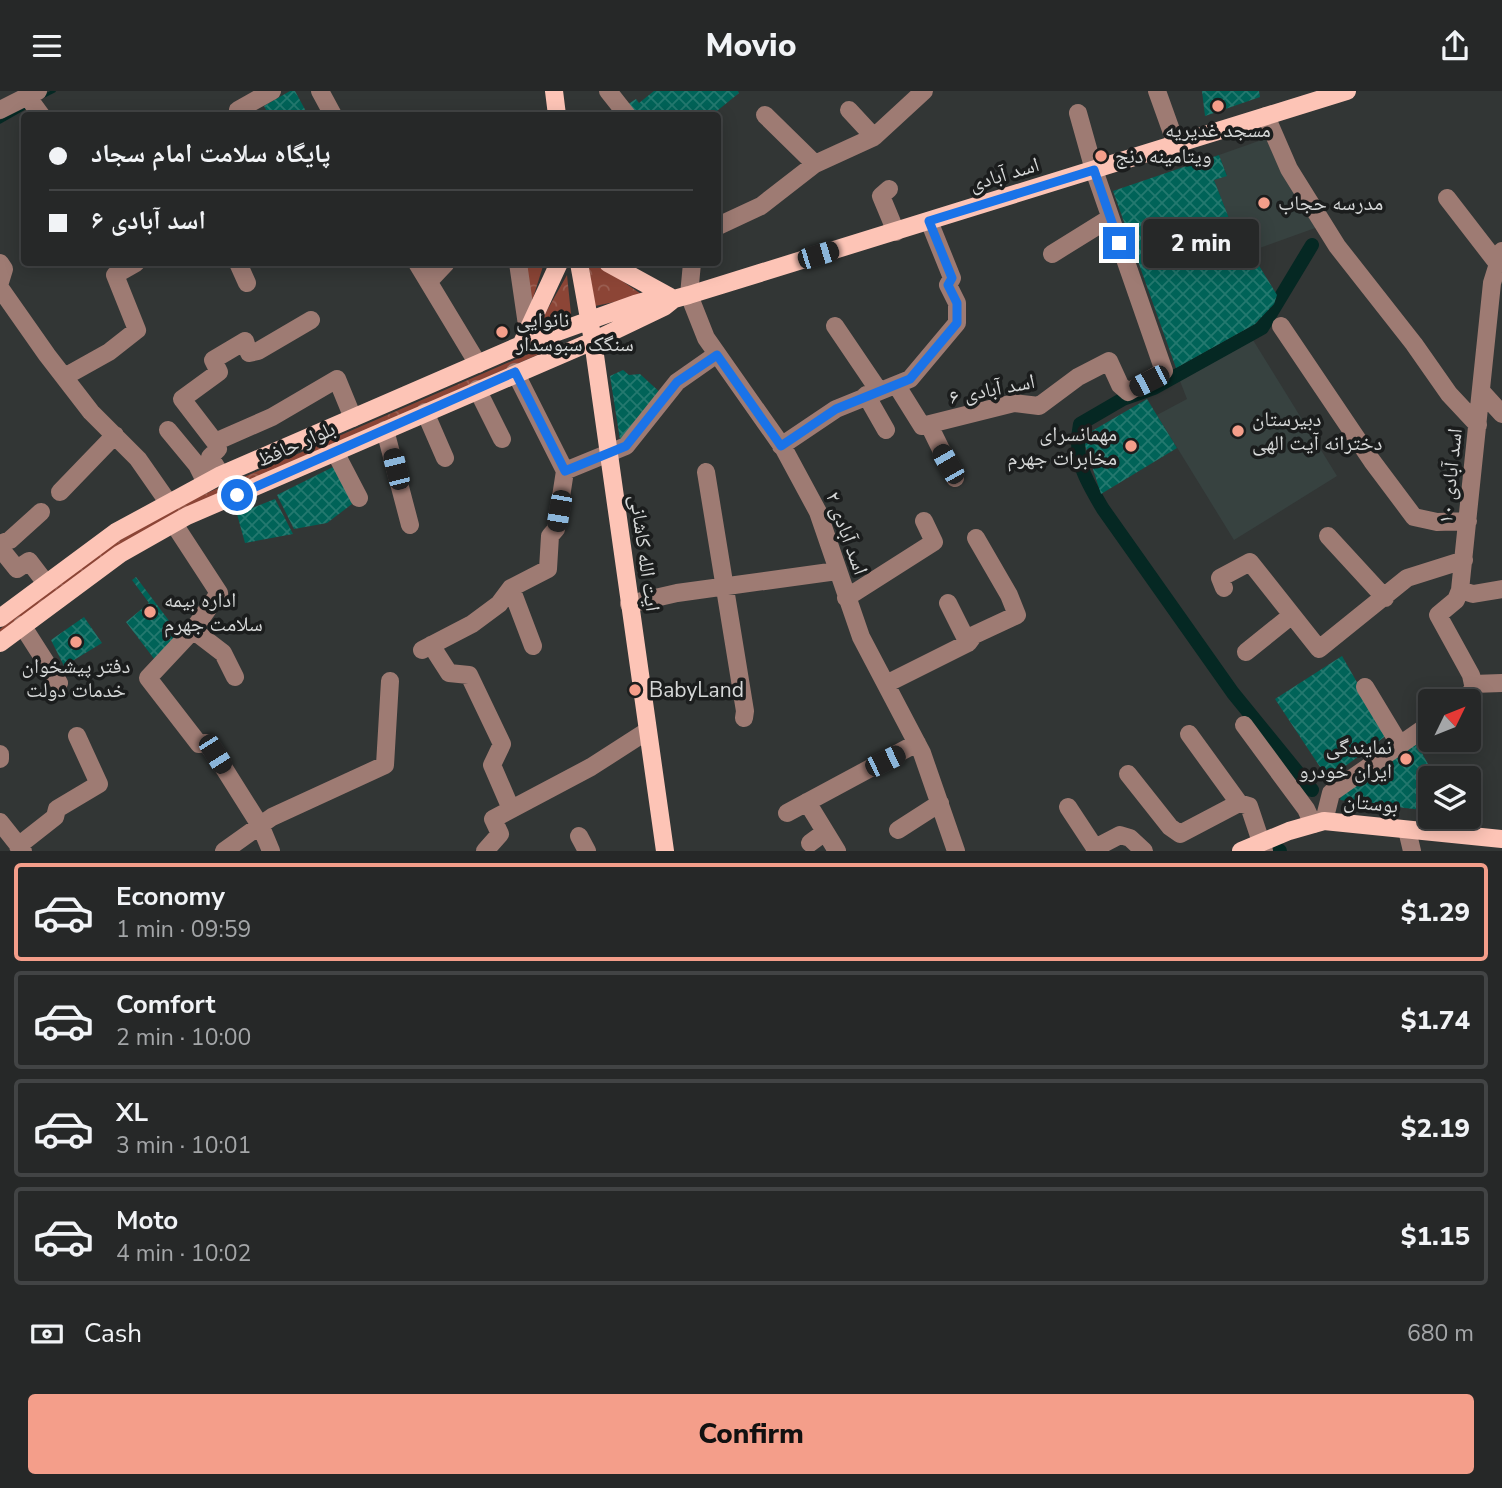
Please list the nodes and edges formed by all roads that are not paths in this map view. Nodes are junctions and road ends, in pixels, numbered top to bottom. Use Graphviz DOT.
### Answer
graph roads {
  1 [pos="272,91"];
  2 [pos="320,91"];
  3 [pos="554,91"];
  4 [pos="608,91"];
  5 [pos="923,91"];
  6 [pos="1157,91"];
  7 [pos="1346,91"];
  8 [pos="32,94"];
  9 [pos="1322,95"];
  10 [pos="0,110"];
  11 [pos="238,110"];
  12 [pos="849,110"];
  13 [pos="40,112"];
  14 [pos="331,112"];
  15 [pos="557,112"];
  16 [pos="625,112"];
  17 [pos="1078,113"];
  18 [pos="765,115"];
  19 [pos="1266,116"];
  20 [pos="874,137"];
  21 [pos="1176,144"];
  22 [pos="815,164"];
  23 [pos="1094,170"];
  24 [pos="888,189"];
  25 [pos="1447,198"];
  26 [pos="1110,218"];
  27 [pos="929,221"];
  28 [pos="721,225"];
  29 [pos="896,232"];
  30 [pos="1052,254"];
  31 [pos="1500,257"];
  32 [pos="0,263"];
  33 [pos="239,266"];
  34 [pos="419,266"];
  35 [pos="443,266"];
  36 [pos="518,266"];
  37 [pos="558,266"];
  38 [pos="579,266"];
  39 [pos="614,266"];
  40 [pos="691,266"];
  41 [pos="112,269"];
  42 [pos="429,281"];
  43 [pos="0,282"];
  44 [pos="247,283"];
  45 [pos="0,288"];
  46 [pos="681,297"];
  47 [pos="1495,316"];
  48 [pos="311,320"];
  49 [pos="588,320"];
  50 [pos="835,326"];
  51 [pos="1281,326"];
  52 [pos="525,339"];
  53 [pos="593,341"];
  54 [pos="717,355"];
  55 [pos="478,364"];
  56 [pos="515,372"];
  57 [pos="66,376"];
  58 [pos="897,386"];
  59 [pos="477,389"];
  60 [pos="1481,391"];
  61 [pos="873,393"];
  62 [pos="425,412"];
  63 [pos="1502,414"];
  64 [pos="353,418"];
  65 [pos="929,425"];
  66 [pos="1478,425"];
  67 [pos="169,430"];
  68 [pos="385,430"];
  69 [pos="886,430"];
  70 [pos="115,435"];
  71 [pos="502,439"];
  72 [pos="215,442"];
  73 [pos="781,446"];
  74 [pos="608,451"];
  75 [pos="335,452"];
  76 [pos="445,458"];
  77 [pos="565,471"];
  78 [pos="706,472"];
  79 [pos="955,478"];
  80 [pos="214,479"];
  81 [pos="60,492"];
  82 [pos="359,498"];
  83 [pos="168,502"];
  84 [pos="41,512"];
  85 [pos="924,521"];
  86 [pos="1468,521"];
  87 [pos="174,524"];
  88 [pos="410,525"];
  89 [pos="1328,536"];
  90 [pos="976,538"];
  91 [pos="0,546"];
  92 [pos="1464,560"];
  93 [pos="837,571"];
  94 [pos="45,582"];
  95 [pos="724,587"];
  96 [pos="1224,587"];
  97 [pos="511,588"];
  98 [pos="1502,589"];
  99 [pos="1460,590"];
  100 [pos="846,598"];
  101 [pos="1385,598"];
  102 [pos="948,603"];
  103 [pos="629,604"];
  104 [pos="1292,615"];
  105 [pos="0,618"];
  106 [pos="22,625"];
  107 [pos="193,630"];
  108 [pos="0,643"];
  109 [pos="968,643"];
  110 [pos="533,646"];
  111 [pos="1246,652"];
  112 [pos="235,677"];
  113 [pos="390,681"];
  114 [pos="59,683"];
  115 [pos="1502,683"];
  116 [pos="886,684"];
  117 [pos="1365,687"];
  118 [pos="1469,689"];
  119 [pos="1480,689"];
  120 [pos="744,718"];
  121 [pos="1244,725"];
  122 [pos="648,731"];
  123 [pos="1418,732"];
  124 [pos="1189,734"];
  125 [pos="77,736"];
  126 [pos="917,743"];
  127 [pos="1400,745"];
  128 [pos="1128,774"];
  129 [pos="807,802"];
  130 [pos="940,803"];
  131 [pos="1239,803"];
  132 [pos="1068,807"];
  133 [pos="511,809"];
  134 [pos="787,813"];
  135 [pos="0,821"];
  136 [pos="1319,823"];
  137 [pos="261,827"];
  138 [pos="898,830"];
  139 [pos="1408,830"];
  140 [pos="1502,839"];
  141 [pos="1262,846"];
  142 [pos="20,849"];
  143 [pos="224,851"];
  144 [pos="271,851"];
  145 [pos="485,851"];
  146 [pos="665,851"];
  147 [pos="837,851"];
  148 [pos="956,851"];
  149 [pos="1144,851"];
  150 [pos="1241,851"];
  151 [pos="1412,851"];
  1 -- 11 [label="street"];
  2 -- 14 [label="street"];
  3 -- 15 [label="main road"];
  4 -- 16 [label="street"];
  5 -- 20 [label="street"];
  6 -- 21 [label="street"];
  7 -- 9 [label="main road, اسد آبادی"];
  8 -- 10 [label="street"];
  8 -- 13 [label="street"];
  9 -- 19 [label="main road, اسد آبادی"];
  12 -- 20 [label="street"];
  17 -- 23 [label="street, اسد آبادی ۶"];
  18 -- 22 [label="street"];
  19 -- 21 [label="main road, اسد آبادی"];
  19 -- 66 [label="street"];
  20 -- 22 [label="street"];
  21 -- 23 [label="main road, اسد آبادی"];
  22 -- 28 [label="street"];
  23 -- 26 [label="street, اسد آبادی ۶"];
  23 -- 27 [label="main road, اسد آبادی"];
  24 -- 29 [label="street"];
  25 -- 31 [label="street"];
  26 -- 30 [label="street"];
  26 -- 65 [label="street, اسد آبادی ۶"];
  27 -- 29 [label="main road, اسد آبادی"];
  27 -- 58 [label="street"];
  29 -- 46 [label="main road, اسد آبادی"];
  31 -- 47 [label="street, اسد آبادی ۱۰"];
  32 -- 43 [label="street"];
  33 -- 44 [label="street"];
  34 -- 42 [label="street"];
  35 -- 42 [label="street"];
  36 -- 52 [label="street"];
  37 -- 52 [label="main road"];
  38 -- 49 [label="main road, ایت الله کاشانی"];
  39 -- 46 [label="main road"];
  40 -- 46 [label="street"];
  41 -- 57 [label="street"];
  42 -- 55 [label="street"];
  45 -- 57 [label="street"];
  46 -- 49 [label="main road, اسد آبادی"];
  46 -- 53 [label="main road, اسد آبادی"];
  46 -- 54 [label="street, اسد آبادی ۲"];
  47 -- 60 [label="street, اسد آبادی ۱۰"];
  48 -- 72 [label="street"];
  49 -- 52 [label="main road, بلوار حافظ"];
  49 -- 53 [label="main road, ایت الله کاشانی"];
  50 -- 61 [label="street"];
  51 -- 86 [label="street"];
  52 -- 55 [label="main road, بلوار حافظ"];
  53 -- 56 [label="main road, بلوار حافظ"];
  53 -- 74 [label="main road, ایت الله کاشانی"];
  54 -- 73 [label="street, اسد آبادی ۲"];
  54 -- 74 [label="street"];
  55 -- 64 [label="main road, بلوار حافظ"];
  56 -- 59 [label="main road, بلوار حافظ"];
  56 -- 77 [label="street"];
  57 -- 70 [label="street"];
  58 -- 61 [label="street"];
  58 -- 65 [label="street, اسد آبادی ۶"];
  59 -- 62 [label="main road, بلوار حافظ"];
  59 -- 71 [label="street"];
  60 -- 63 [label="street"];
  60 -- 66 [label="street, اسد آبادی ۱۰"];
  61 -- 69 [label="street"];
  61 -- 73 [label="street"];
  62 -- 68 [label="main road, بلوار حافظ"];
  62 -- 76 [label="street"];
  64 -- 72 [label="street"];
  64 -- 80 [label="main road, بلوار حافظ"];
  65 -- 79 [label="street"];
  66 -- 86 [label="street, اسد آبادی ۱۰"];
  67 -- 80 [label="street"];
  68 -- 75 [label="main road, بلوار حافظ"];
  68 -- 88 [label="street"];
  70 -- 81 [label="street"];
  70 -- 83 [label="street"];
  72 -- 80 [label="street"];
  73 -- 93 [label="street, اسد آبادی ۲"];
  74 -- 77 [label="street"];
  74 -- 103 [label="main road, ایت الله کاشانی"];
  75 -- 82 [label="street"];
  75 -- 87 [label="main road, بلوار حافظ"];
  77 -- 97 [label="street"];
  78 -- 95 [label="street"];
  80 -- 83 [label="main road, بلوار حافظ"];
  83 -- 94 [label="main road, بلوار حافظ"];
  84 -- 91 [label="street"];
  85 -- 100 [label="street"];
  86 -- 92 [label="street, اسد آبادی ۱۰"];
  87 -- 106 [label="main road, بلوار حافظ"];
  87 -- 107 [label="street"];
  89 -- 101 [label="street"];
  90 -- 109 [label="street"];
  91 -- 94 [label="street"];
  92 -- 99 [label="street, اسد آبادی ۱۰"];
  92 -- 101 [label="street"];
  93 -- 95 [label="street"];
  93 -- 100 [label="street, اسد آبادی ۲"];
  94 -- 105 [label="main road, بلوار حافظ"];
  95 -- 103 [label="street"];
  95 -- 120 [label="street"];
  96 -- 104 [label="street"];
  97 -- 110 [label="street"];
  97 -- 133 [label="street"];
  98 -- 99 [label="street"];
  99 -- 118 [label="street"];
  100 -- 116 [label="street, اسد آبادی ۲"];
  101 -- 104 [label="street"];
  102 -- 109 [label="street"];
  103 -- 122 [label="main road, ایت الله کاشانی"];
  104 -- 111 [label="street"];
  106 -- 108 [label="main road, بلوار حافظ"];
  106 -- 114 [label="street"];
  107 -- 112 [label="street"];
  107 -- 137 [label="street"];
  109 -- 116 [label="street"];
  113 -- 137 [label="street"];
  115 -- 119 [label="street"];
  116 -- 126 [label="street, اسد آبادی ۲"];
  117 -- 127 [label="street"];
  121 -- 136 [label="street"];
  122 -- 133 [label="street"];
  122 -- 146 [label="main road, ایت الله کاشانی"];
  123 -- 127 [label="street"];
  124 -- 131 [label="street"];
  125 -- 142 [label="street"];
  126 -- 129 [label="street"];
  126 -- 130 [label="street, اسد آبادی ۲"];
  127 -- 136 [label="street"];
  128 -- 131 [label="street"];
  129 -- 134 [label="street"];
  129 -- 147 [label="street"];
  130 -- 138 [label="street"];
  130 -- 148 [label="street, اسد آبادی ۲"];
  131 -- 141 [label="street"];
  132 -- 149 [label="street"];
  133 -- 145 [label="street"];
  135 -- 142 [label="street"];
  136 -- 139 [label="main road, بوستان"];
  136 -- 141 [label="main road, بوستان"];
  137 -- 143 [label="street"];
  137 -- 144 [label="street"];
  139 -- 140 [label="main road, بوستان"];
  139 -- 151 [label="street"];
  141 -- 150 [label="main road, بوستان"];
}
